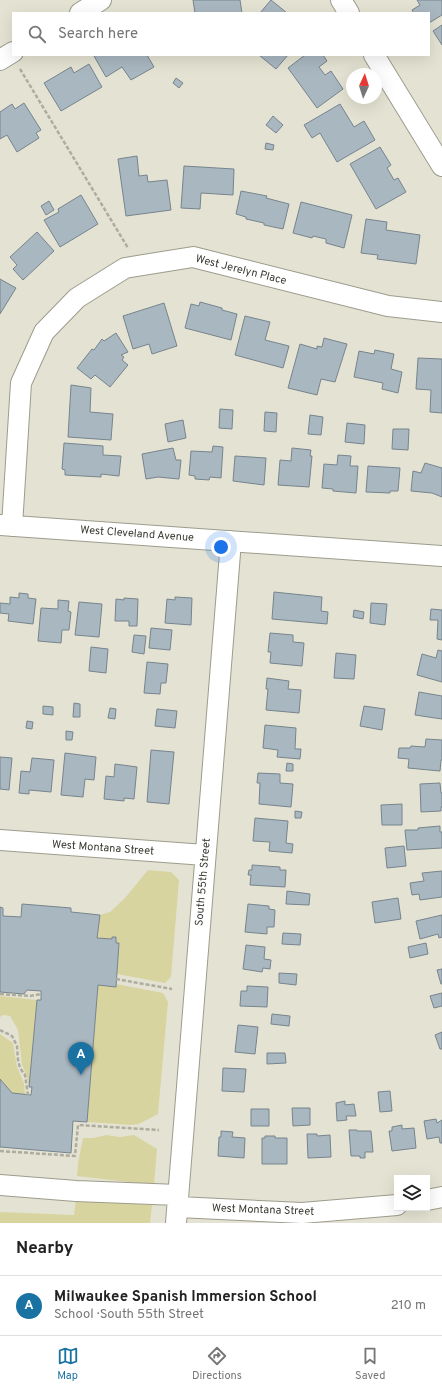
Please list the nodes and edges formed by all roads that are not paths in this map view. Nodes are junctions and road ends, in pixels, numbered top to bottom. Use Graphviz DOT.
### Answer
graph roads {
  1 [pos="101,0"];
  2 [pos="341,0"];
  3 [pos="82,12"];
  4 [pos="348,12"];
  5 [pos="375,56"];
  6 [pos="442,166"];
  7 [pos="442,312"];
  8 [pos="6,525"];
  9 [pos="231,540"];
  10 [pos="442,556"];
  11 [pos="0,840"];
  12 [pos="205,855"];
  13 [pos="0,1185"];
  14 [pos="442,1197"];
  15 [pos="430,1199"];
  16 [pos="394,1205"];
  17 [pos="177,1208"];
  1 -- 3 [label="street"];
  2 -- 4 [label="street"];
  5 -- 6 [label="street"];
  7 -- 8 [label="street, West Jerelyn Place"];
  8 -- 9 [label="street, West Cleveland Avenue"];
  9 -- 10 [label="street, West Cleveland Avenue"];
  9 -- 12 [label="street, South 55th Street"];
  11 -- 12 [label="street, West Montana Street"];
  12 -- 17 [label="street, South 55th Street"];
  13 -- 17 [label="street, West Montana Street"];
  14 -- 15 [label="street"];
  16 -- 17 [label="street, West Montana Street"];
}
